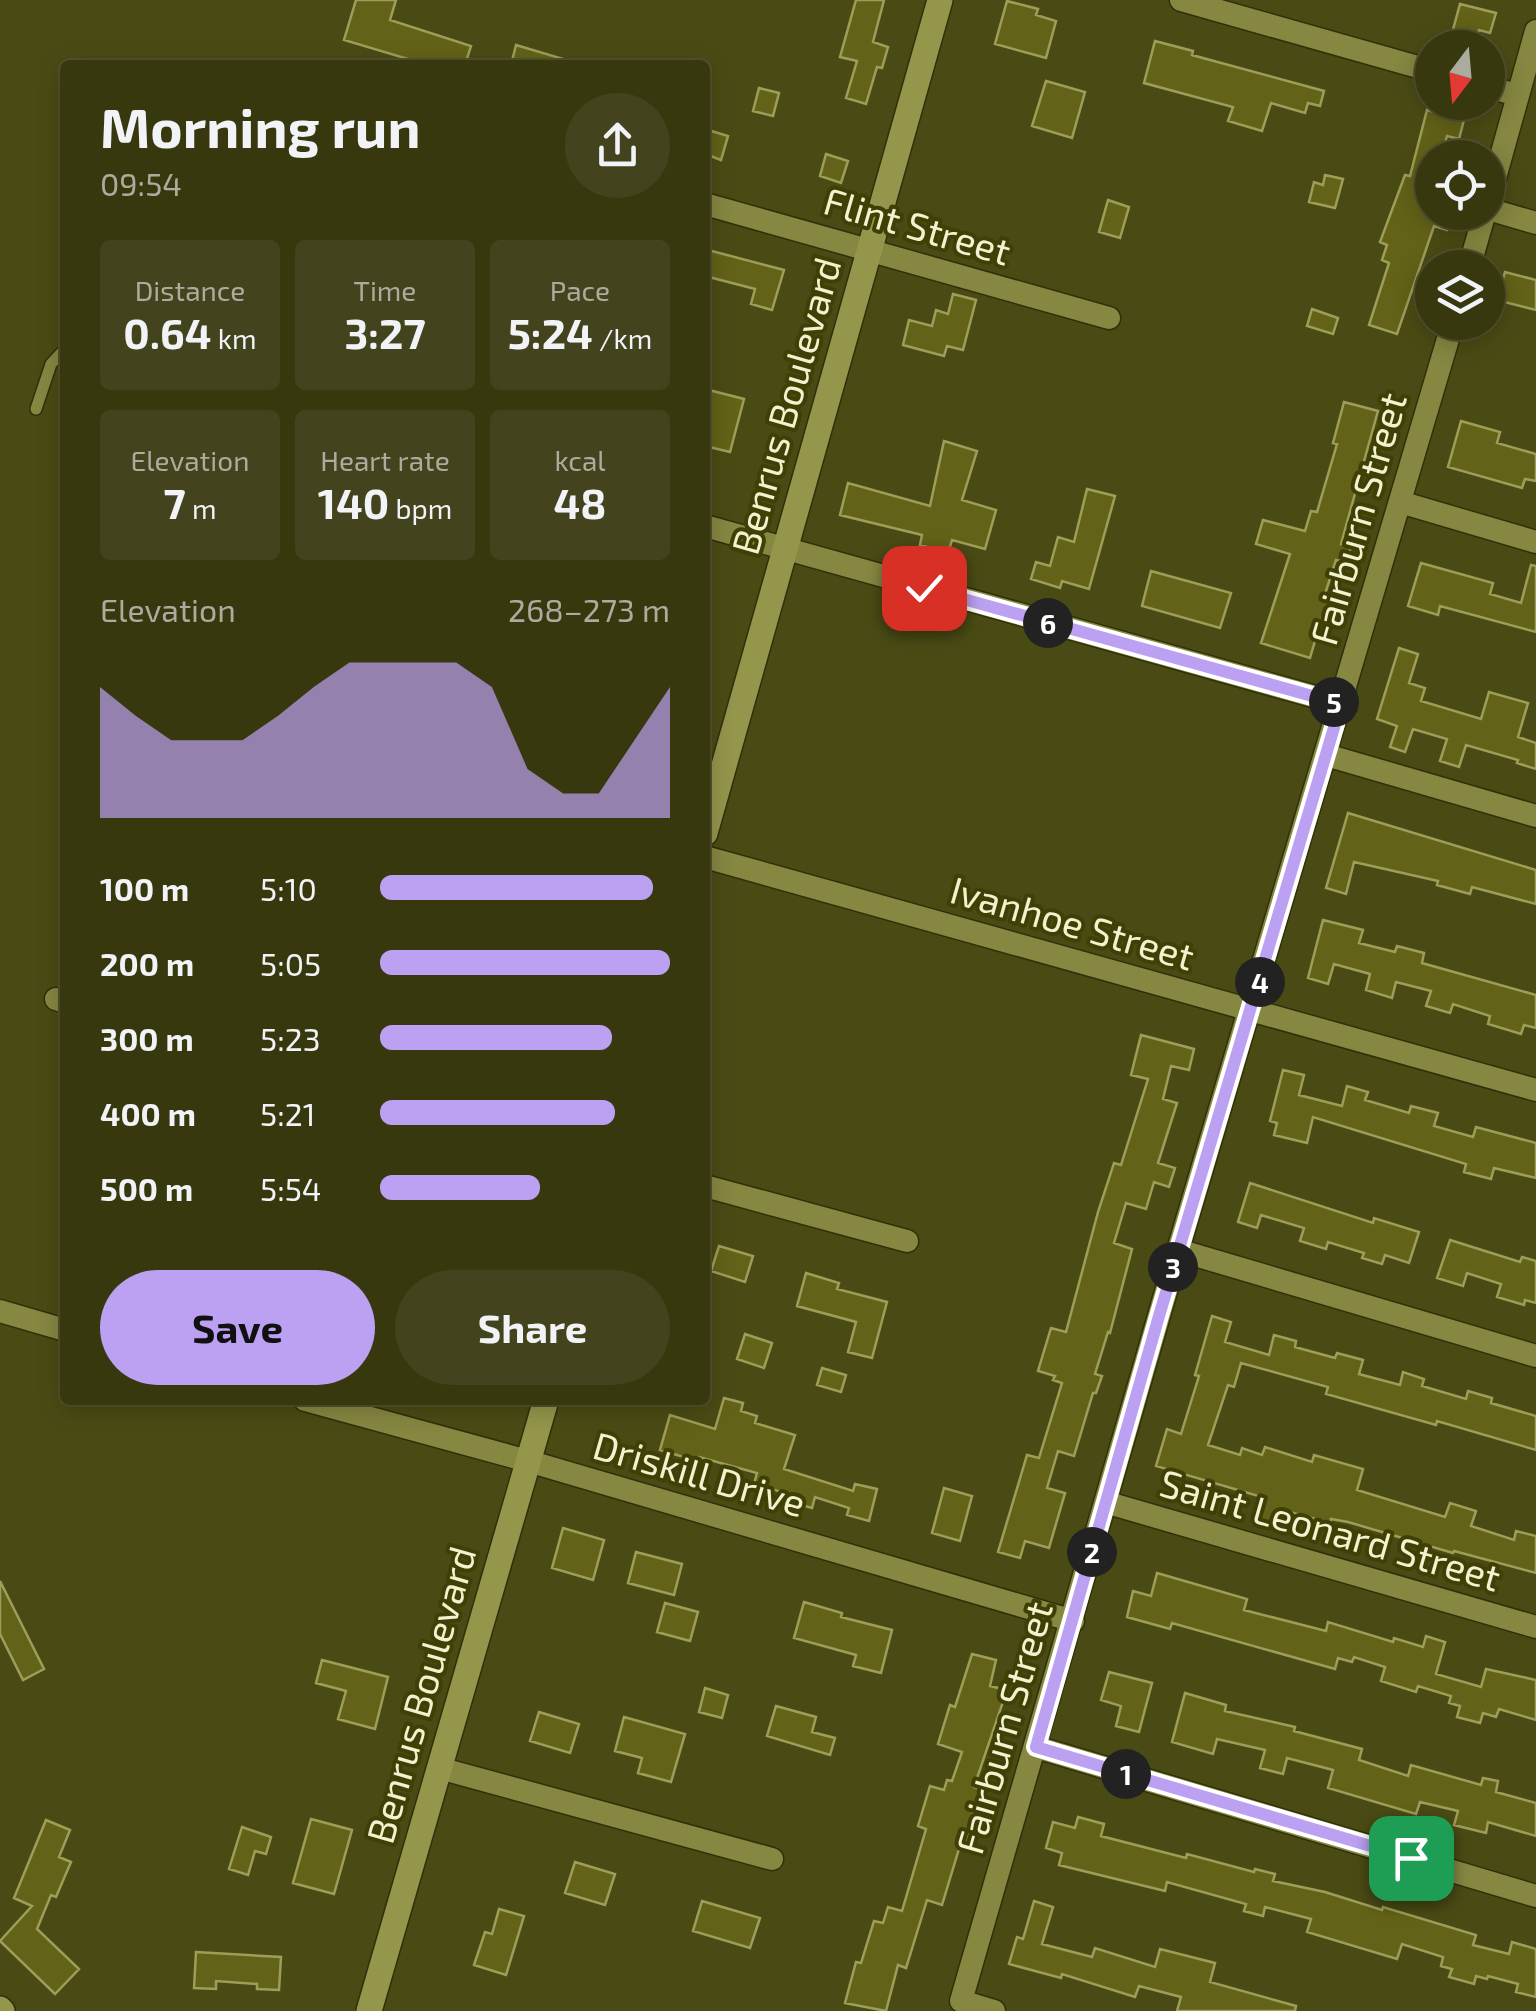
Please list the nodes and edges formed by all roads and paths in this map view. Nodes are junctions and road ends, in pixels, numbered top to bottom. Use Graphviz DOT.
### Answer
graph roads {
  1 [pos="940,0"];
  2 [pos="1181,0"];
  3 [pos="1536,31"];
  4 [pos="1415,66"];
  5 [pos="1505,92"];
  6 [pos="1517,95"];
  7 [pos="1505,140"];
  8 [pos="710,205"];
  9 [pos="1505,214"];
  10 [pos="1536,223"];
  11 [pos="870,250"];
  12 [pos="1109,318"];
  13 [pos="1448,340"];
  14 [pos="60,354"];
  15 [pos="36,409"];
  16 [pos="1400,502"];
  17 [pos="710,527"];
  18 [pos="1536,542"];
  19 [pos="785,549"];
  20 [pos="1341,704"];
  21 [pos="1326,754"];
  22 [pos="710,815"];
  23 [pos="1536,816"];
  24 [pos="710,858"];
  25 [pos="1252,1009"];
  26 [pos="1536,1090"];
  27 [pos="710,1187"];
  28 [pos="907,1241"];
  29 [pos="1178,1250"];
  30 [pos="0,1311"];
  31 [pos="60,1329"];
  32 [pos="1536,1356"];
  33 [pos="323,1405"];
  34 [pos="545,1405"];
  35 [pos="528,1461"];
  36 [pos="1105,1502"];
  37 [pos="1073,1621"];
  38 [pos="1536,1628"];
  39 [pos="1036,1747"];
  40 [pos="439,1768"];
  41 [pos="772,1859"];
  42 [pos="1536,1896"];
  43 [pos="369,2011"];
  44 [pos="994,2011"];
  1 -- 11 [label="street, Benrus Boulevard"];
  2 -- 4 [label="street"];
  3 -- 6 [label="street"];
  5 -- 6 [label="street"];
  6 -- 7 [label="street"];
  8 -- 11 [label="street, Flint Street"];
  9 -- 10 [label="street"];
  11 -- 12 [label="street, Flint Street"];
  11 -- 19 [label="street, Benrus Boulevard"];
  13 -- 16 [label="street, Fairburn Street"];
  14 -- 15 [label="lane"];
  16 -- 18 [label="street"];
  16 -- 20 [label="street, Fairburn Street"];
  17 -- 19 [label="street"];
  19 -- 20 [label="street"];
  19 -- 22 [label="street, Benrus Boulevard"];
  20 -- 21 [label="street, Fairburn Street"];
  21 -- 23 [label="street"];
  21 -- 25 [label="street, Fairburn Street"];
  24 -- 25 [label="street, Ivanhoe Street"];
  25 -- 26 [label="street, Ivanhoe Street"];
  25 -- 29 [label="street, Fairburn Street"];
  27 -- 28 [label="street"];
  29 -- 32 [label="street"];
  29 -- 36 [label="street, Fairburn Street"];
  30 -- 31 [label="street"];
  33 -- 35 [label="street, Driskill Drive"];
  34 -- 35 [label="street, Benrus Boulevard"];
  35 -- 37 [label="street, Driskill Drive"];
  35 -- 40 [label="street, Benrus Boulevard"];
  36 -- 37 [label="street, Fairburn Street"];
  36 -- 38 [label="street, Saint Leonard Street"];
  37 -- 39 [label="street, Fairburn Street"];
  39 -- 42 [label="street"];
  39 -- 44 [label="street, Fairburn Street"];
  40 -- 41 [label="street"];
  40 -- 43 [label="street, Benrus Boulevard"];
}
